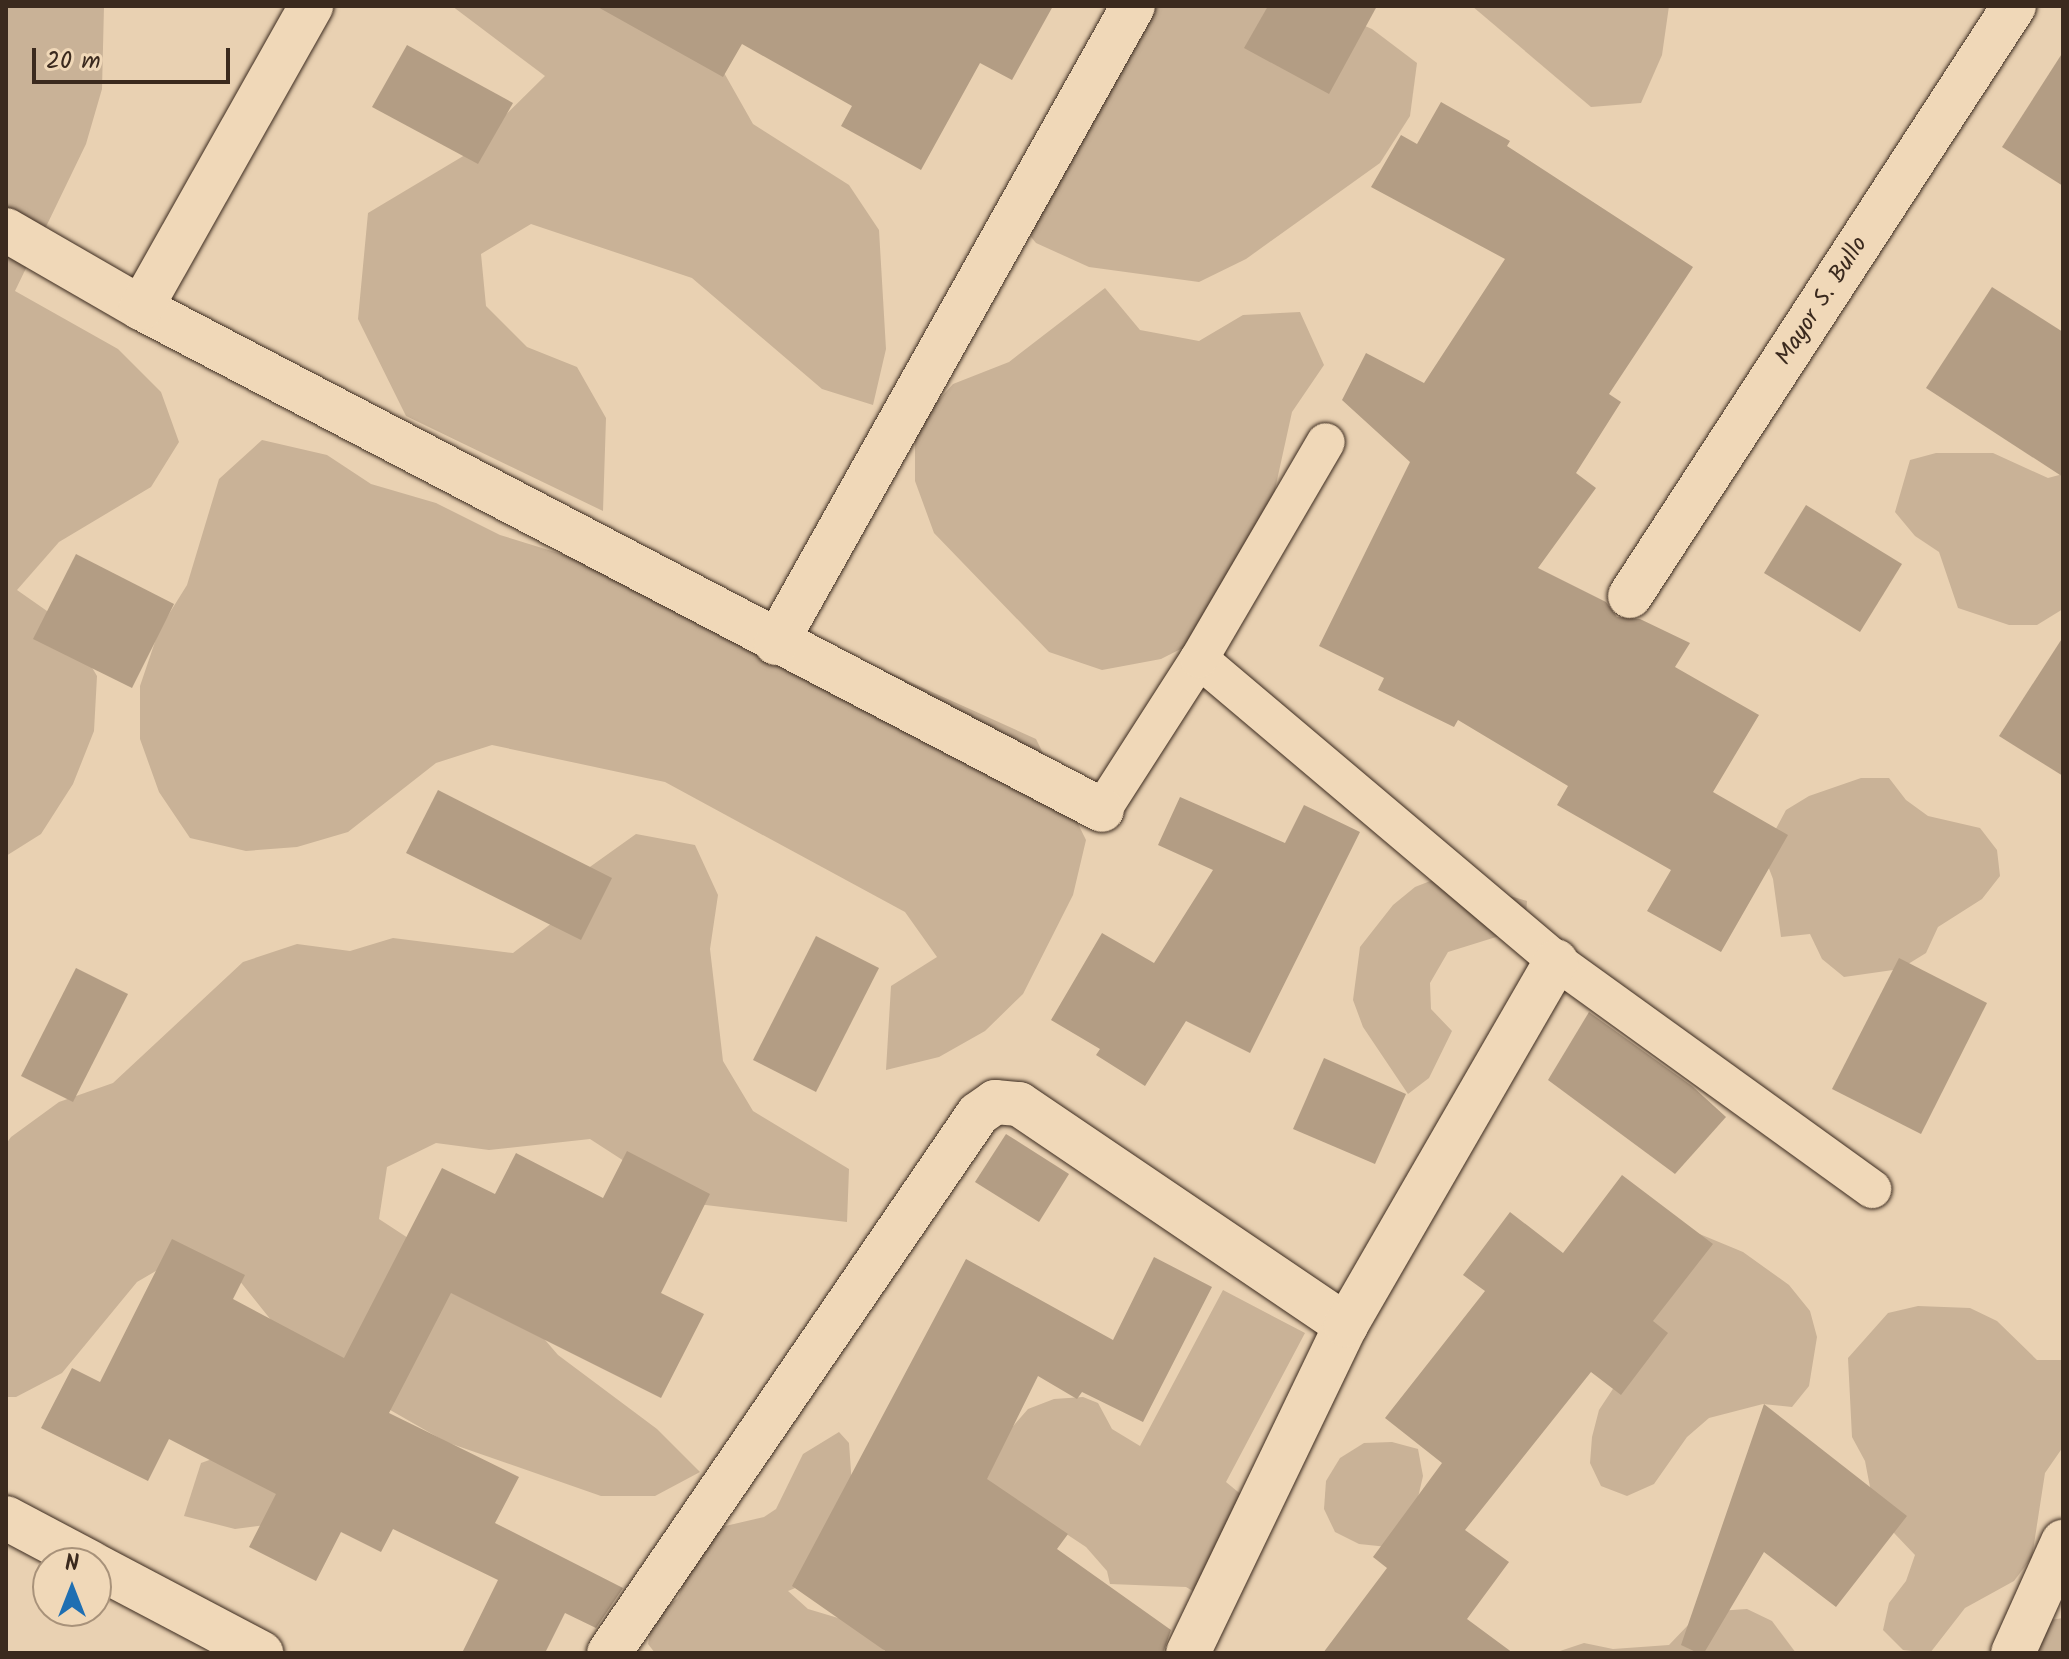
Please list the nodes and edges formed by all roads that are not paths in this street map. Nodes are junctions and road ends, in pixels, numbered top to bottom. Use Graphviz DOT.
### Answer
graph roads {
  1 [pos="311,6"];
  2 [pos="1133,6"];
  3 [pos="2014,6"];
  4 [pos="6,230"];
  5 [pos="141,308"];
  6 [pos="1326,442"];
  7 [pos="1630,596"];
  8 [pos="776,643"];
  9 [pos="1199,659"];
  10 [pos="1102,810"];
  11 [pos="1556,961"];
  12 [pos="1872,1189"];
  13 [pos="1346,1325"];
  14 [pos="6,1518"];
  15 [pos="2063,1542"];
  16 [pos="61,1547"];
  17 [pos="112,1574"];
  18 [pos="261,1653"];
  19 [pos="609,1653"];
  20 [pos="1188,1653"];
  21 [pos="2013,1653"];
  1 -- 5 [label="street"];
  2 -- 8 [label="street"];
  3 -- 7 [label="street, Mayor S. Bullo"];
  4 -- 5 [label="street"];
  5 -- 8 [label="street"];
  6 -- 9 [label="lane"];
  8 -- 10 [label="street"];
  9 -- 10 [label="lane"];
  9 -- 11 [label="lane"];
  11 -- 12 [label="lane"];
  11 -- 13 [label="street"];
  13 -- 19 [label="street"];
  13 -- 20 [label="street"];
  14 -- 16 [label="street"];
  15 -- 21 [label="street"];
  17 -- 18 [label="street"];
}
